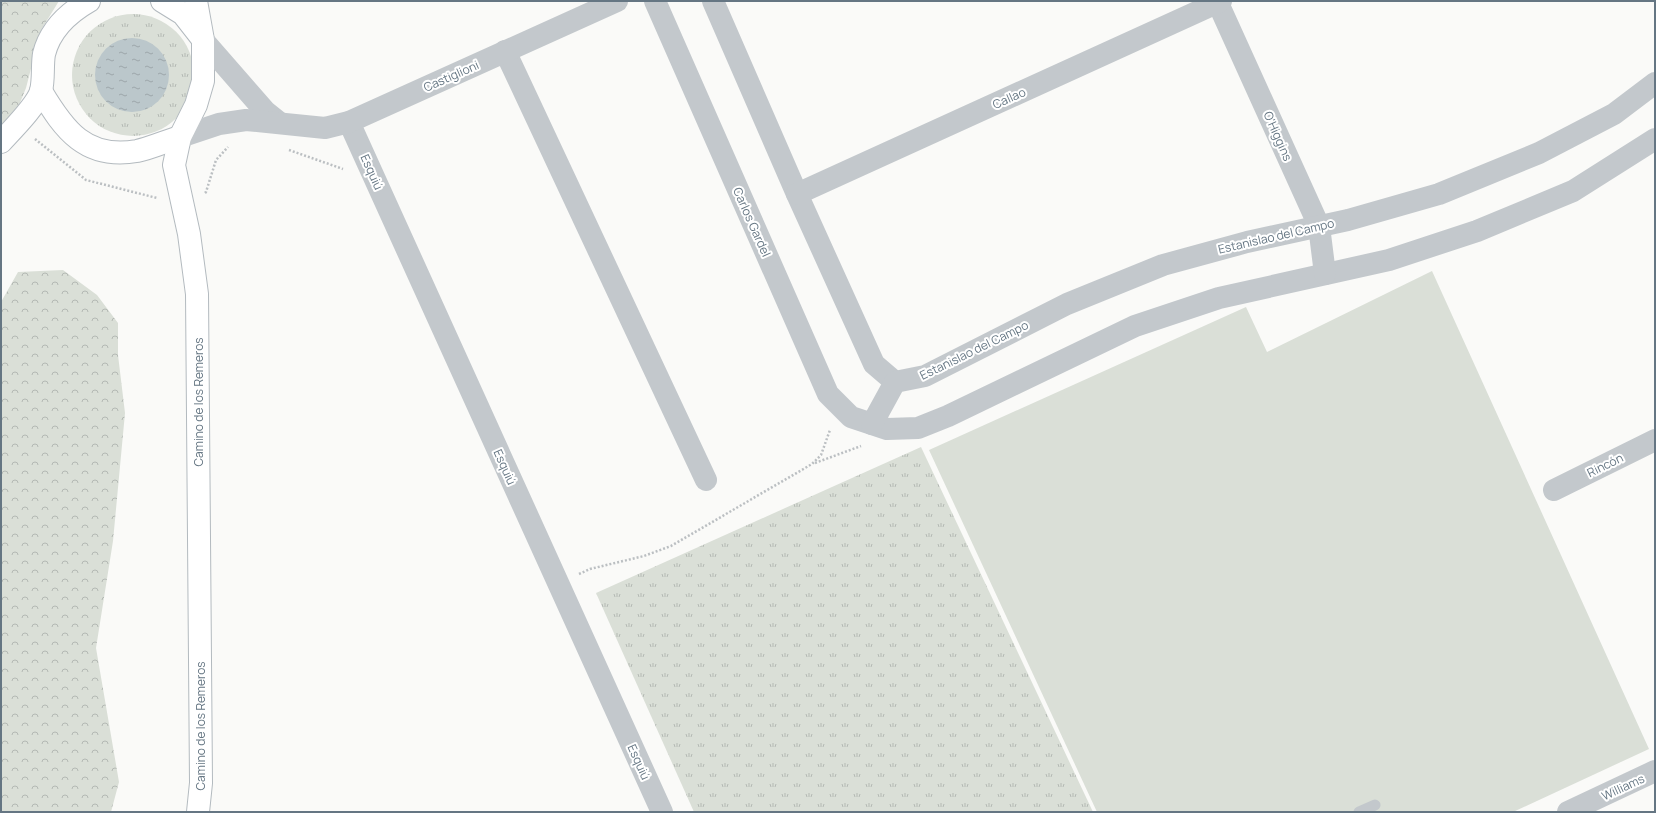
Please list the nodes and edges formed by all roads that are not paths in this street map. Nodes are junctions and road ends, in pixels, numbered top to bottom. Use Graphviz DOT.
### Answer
graph roads {
  1 [pos="89,1"];
  2 [pos="162,1"];
  3 [pos="196,1"];
  4 [pos="617,1"];
  5 [pos="655,1"];
  6 [pos="713,1"];
  7 [pos="1219,1"];
  8 [pos="203,40"];
  9 [pos="505,51"];
  10 [pos="1655,83"];
  11 [pos="41,91"];
  12 [pos="349,122"];
  13 [pos="280,123"];
  14 [pos="180,137"];
  15 [pos="1655,138"];
  16 [pos="1,142"];
  17 [pos="797,194"];
  18 [pos="1319,226"];
  19 [pos="1325,274"];
  20 [pos="895,382"];
  21 [pos="879,426"];
  22 [pos="1655,440"];
  23 [pos="706,480"];
  24 [pos="1554,490"];
  25 [pos="1655,771"];
  26 [pos="1375,805"];
  27 [pos="198,812"];
  28 [pos="662,812"];
  29 [pos="1359,812"];
  30 [pos="1568,812"];
  1 -- 11 [label="main road"];
  2 -- 8 [label="main road"];
  3 -- 8 [label="main road, Camino de los Remeros"];
  4 -- 9 [label="street, Castiglioni"];
  5 -- 21 [label="street, Carlos Gardel"];
  6 -- 17 [label="street"];
  7 -- 17 [label="street, Callao"];
  7 -- 18 [label="street, O'Higgins"];
  8 -- 13 [label="street"];
  8 -- 14 [label="main road, Camino de los Remeros"];
  9 -- 12 [label="street, Castiglioni"];
  9 -- 23 [label="street"];
  10 -- 18 [label="street, Estanislao del Campo"];
  11 -- 14 [label="main road"];
  11 -- 16 [label="main road"];
  12 -- 13 [label="street, Castiglioni"];
  12 -- 28 [label="street, Esquiú"];
  13 -- 14 [label="street, Castiglioni"];
  14 -- 27 [label="main road, Camino de los Remeros"];
  15 -- 19 [label="street"];
  17 -- 20 [label="street"];
  18 -- 19 [label="street, O'Higgins"];
  18 -- 20 [label="street, Estanislao del Campo"];
  19 -- 21 [label="street"];
  20 -- 21 [label="street"];
  22 -- 24 [label="street, Rincón"];
  25 -- 30 [label="street, Williams"];
  26 -- 29 [label="lane"];
}
